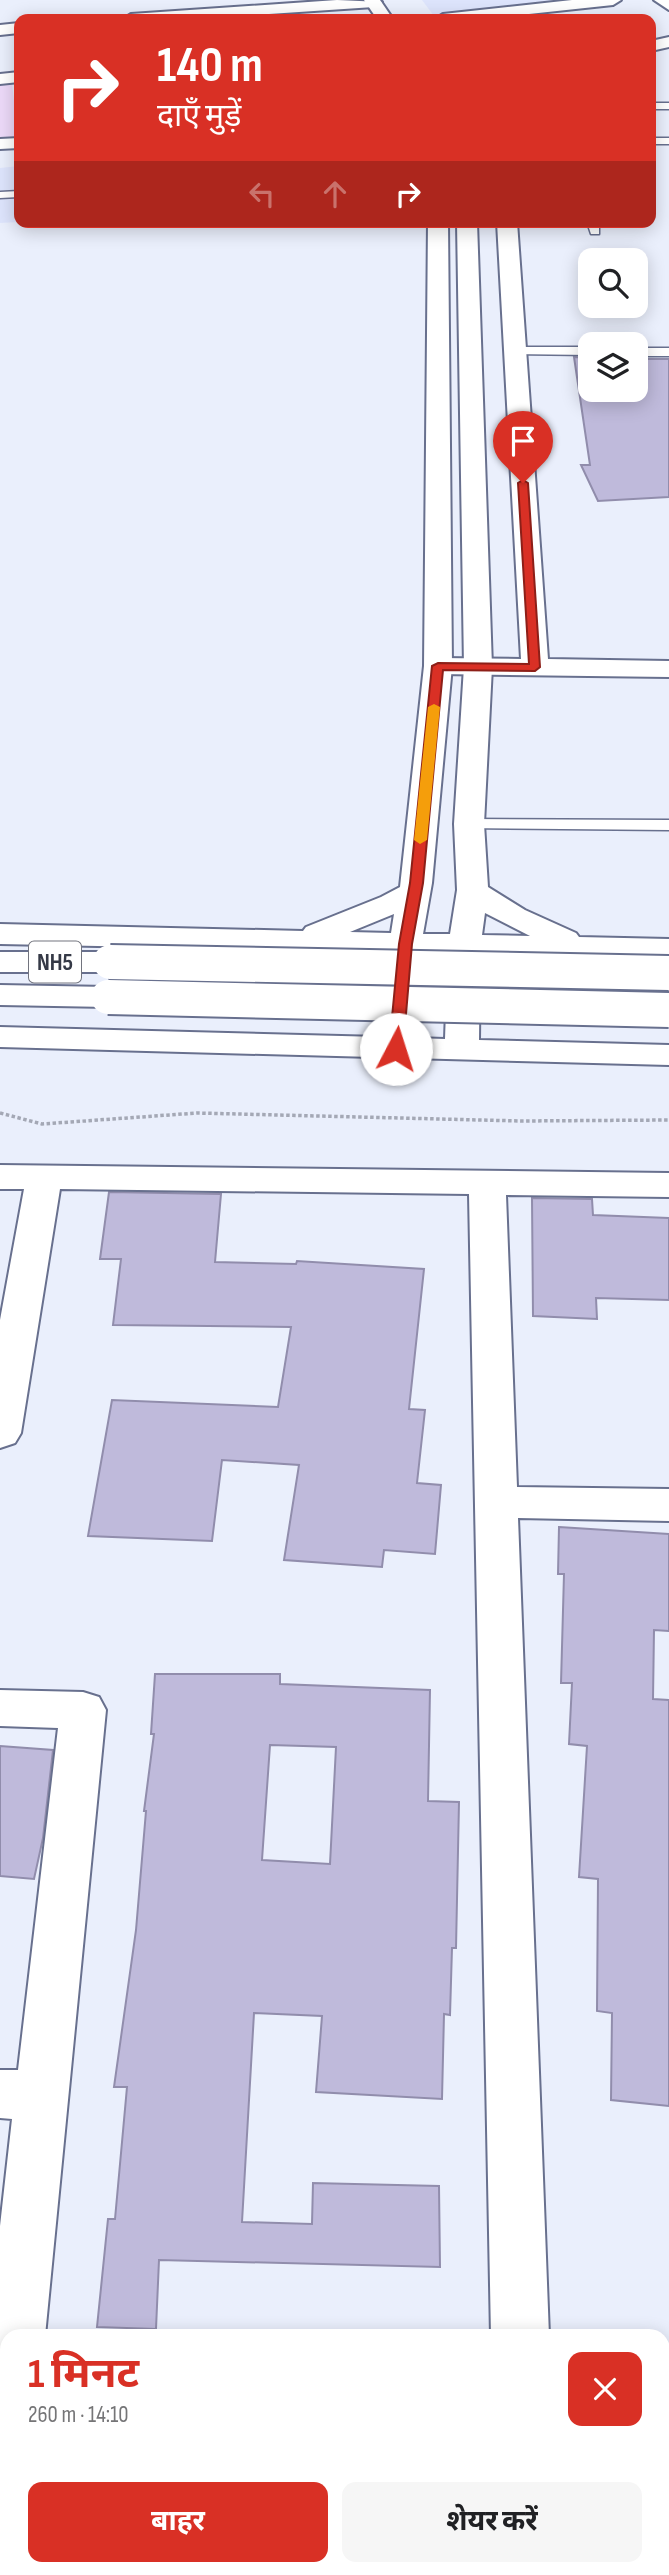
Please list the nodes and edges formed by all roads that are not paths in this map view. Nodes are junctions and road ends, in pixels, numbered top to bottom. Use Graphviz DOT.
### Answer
graph roads {
  1 [pos="613,0"];
  2 [pos="662,0"];
  3 [pos="373,1"];
  4 [pos="350,2"];
  5 [pos="669,5"];
  6 [pos="314,8"];
  7 [pos="209,14"];
  8 [pos="488,14"];
  9 [pos="656,47"];
  10 [pos="669,59"];
  11 [pos="438,228"];
  12 [pos="467,228"];
  13 [pos="507,228"];
  14 [pos="515,351"];
  15 [pos="578,351"];
  16 [pos="648,352"];
  17 [pos="669,352"];
  18 [pos="438,666"];
  19 [pos="478,667"];
  20 [pos="535,667"];
  21 [pos="669,668"];
  22 [pos="469,824"];
  23 [pos="669,825"];
  24 [pos="415,891"];
  25 [pos="473,891"];
  26 [pos="0,934"];
  27 [pos="296,942"];
  28 [pos="405,944"];
  29 [pos="464,946"];
  30 [pos="583,947"];
  31 [pos="669,949"];
  32 [pos="0,962"];
  33 [pos="669,973"];
  34 [pos="0,995"];
  35 [pos="669,1010"];
  36 [pos="0,1037"];
  37 [pos="396,1049"];
  38 [pos="462,1051"];
  39 [pos="669,1055"];
  40 [pos="0,1177"];
  41 [pos="44,1178"];
  42 [pos="486,1183"];
  43 [pos="669,1185"];
  44 [pos="0,1433"];
  45 [pos="496,1502"];
  46 [pos="669,1505"];
  47 [pos="0,1708"];
  48 [pos="21,2095"];
  49 [pos="16,2329"];
  50 [pos="520,2329"];
  1 -- 8 [label="main road"];
  2 -- 5 [label="main road"];
  3 -- 4 [label="main road"];
  4 -- 6 [label="main road"];
  6 -- 7 [label="main road"];
  9 -- 10 [label="main road"];
  11 -- 18 [label="main road"];
  12 -- 19 [label="main road"];
  13 -- 14 [label="main road"];
  14 -- 15 [label="lane"];
  14 -- 20 [label="main road"];
  16 -- 17 [label="lane"];
  18 -- 19 [label="main road"];
  18 -- 24 [label="main road"];
  19 -- 20 [label="main road"];
  19 -- 22 [label="main road"];
  20 -- 21 [label="main road"];
  22 -- 23 [label="lane"];
  22 -- 25 [label="main road"];
  24 -- 27 [label="main road"];
  24 -- 28 [label="main road"];
  25 -- 29 [label="main road"];
  25 -- 30 [label="main road"];
  26 -- 27 [label="main road"];
  27 -- 28 [label="main road"];
  28 -- 29 [label="main road"];
  28 -- 37 [label="main road"];
  29 -- 30 [label="main road"];
  29 -- 38 [label="main road"];
  30 -- 31 [label="main road"];
  32 -- 33 [label="main road, NH5, bridge"];
  34 -- 35 [label="main road, NH5, bridge"];
  36 -- 37 [label="main road"];
  37 -- 38 [label="main road"];
  38 -- 39 [label="main road"];
  40 -- 41 [label="main road"];
  41 -- 42 [label="main road"];
  41 -- 44 [label="main road"];
  42 -- 43 [label="main road"];
  42 -- 45 [label="main road"];
  45 -- 46 [label="main road"];
  45 -- 50 [label="main road"];
  47 -- 48 [label="main road"];
  48 -- 49 [label="main road"];
}
